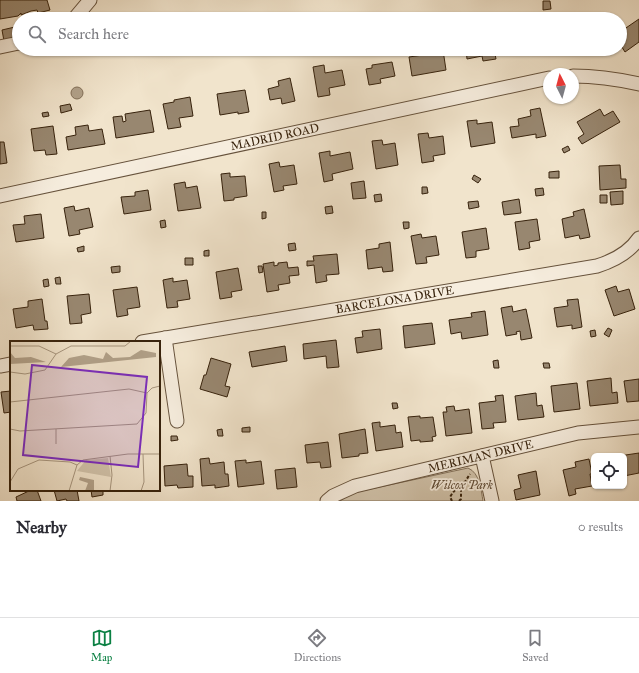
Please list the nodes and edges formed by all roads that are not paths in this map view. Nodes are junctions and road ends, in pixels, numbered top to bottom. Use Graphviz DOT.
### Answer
graph roads {
  1 [pos="90,0"];
  2 [pos="80,12"];
  3 [pos="12,44"];
  4 [pos="0,47"];
  5 [pos="579,76"];
  6 [pos="543,79"];
  7 [pos="639,84"];
  8 [pos="0,196"];
  9 [pos="639,238"];
  10 [pos="165,338"];
  11 [pos="148,341"];
  12 [pos="10,364"];
  13 [pos="0,366"];
  14 [pos="177,421"];
  15 [pos="639,427"];
  16 [pos="482,456"];
  17 [pos="327,501"];
  18 [pos="492,501"];
  1 -- 2 [label="street"];
  3 -- 4 [label="street"];
  5 -- 7 [label="street"];
  6 -- 8 [label="street, MADRID ROAD"];
  9 -- 10 [label="street, BARCELONA DRIVE"];
  10 -- 11 [label="street, BARCELONA DRIVE"];
  10 -- 14 [label="street"];
  12 -- 13 [label="street"];
  15 -- 16 [label="street, MERIMAN DRIVE"];
  16 -- 17 [label="street, MERIMAN DRIVE"];
  16 -- 18 [label="street"];
}
